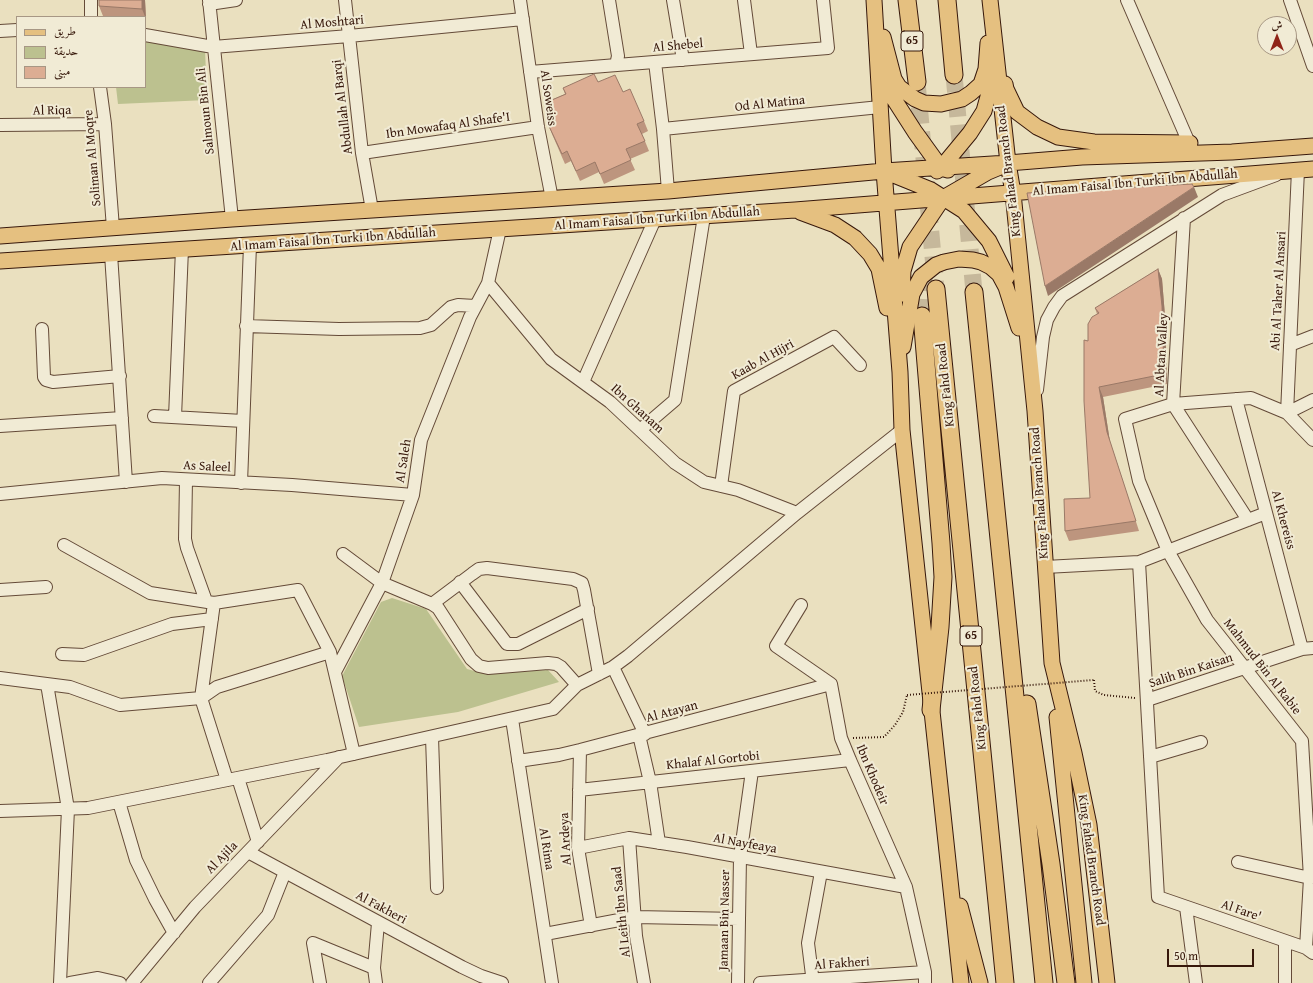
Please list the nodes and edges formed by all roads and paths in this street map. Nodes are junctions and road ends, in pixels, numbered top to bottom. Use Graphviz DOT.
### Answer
graph roads {
  1 [pos="91,0"];
  2 [pos="236,0"];
  3 [pos="344,0"];
  4 [pos="520,0"];
  5 [pos="610,0"];
  6 [pos="673,0"];
  7 [pos="744,0"];
  8 [pos="823,0"];
  9 [pos="907,0"];
  10 [pos="947,0"];
  11 [pos="1127,0"];
  12 [pos="1290,0"];
  13 [pos="209,2"];
  14 [pos="875,4"];
  15 [pos="990,4"];
  16 [pos="91,16"];
  17 [pos="523,20"];
  18 [pos="16,30"];
  19 [pos="0,31"];
  20 [pos="146,35"];
  21 [pos="349,36"];
  22 [pos="213,47"];
  23 [pos="751,54"];
  24 [pos="683,60"];
  25 [pos="655,62"];
  26 [pos="616,65"];
  27 [pos="1313,66"];
  28 [pos="530,72"];
  29 [pos="954,75"];
  30 [pos="917,82"];
  31 [pos="100,88"];
  32 [pos="880,107"];
  33 [pos="104,124"];
  34 [pos="0,125"];
  35 [pos="538,127"];
  36 [pos="663,128"];
  37 [pos="1189,143"];
  38 [pos="1313,146"];
  39 [pos="1232,152"];
  40 [pos="362,153"];
  41 [pos="1008,163"];
  42 [pos="941,168"];
  43 [pos="1300,170"];
  44 [pos="884,171"];
  45 [pos="976,179"];
  46 [pos="918,184"];
  47 [pos="668,191"];
  48 [pos="1013,192"];
  49 [pos="943,198"];
  50 [pos="552,199"];
  51 [pos="886,203"];
  52 [pos="372,210"];
  53 [pos="795,210"];
  54 [pos="704,216"];
  55 [pos="1184,218"];
  56 [pos="232,219"];
  57 [pos="655,219"];
  58 [pos="113,228"];
  59 [pos="500,229"];
  60 [pos="0,236"];
  61 [pos="250,245"];
  62 [pos="182,249"];
  63 [pos="111,254"];
  64 [pos="0,261"];
  65 [pos="488,283"];
  66 [pos="936,289"];
  67 [pos="974,292"];
  68 [pos="476,306"];
  69 [pos="922,316"];
  70 [pos="246,326"];
  71 [pos="42,329"];
  72 [pos="1313,336"];
  73 [pos="1290,345"];
  74 [pos="1029,359"];
  75 [pos="860,365"];
  76 [pos="900,372"];
  77 [pos="120,376"];
  78 [pos="583,382"];
  79 [pos="1236,399"];
  80 [pos="1313,400"];
  81 [pos="1173,404"];
  82 [pos="1035,411"];
  83 [pos="1287,413"];
  84 [pos="154,416"];
  85 [pos="175,417"];
  86 [pos="122,418"];
  87 [pos="243,421"];
  88 [pos="0,426"];
  89 [pos="640,430"];
  90 [pos="902,430"];
  91 [pos="1313,440"];
  92 [pos="186,480"];
  93 [pos="126,482"];
  94 [pos="241,482"];
  95 [pos="721,486"];
  96 [pos="0,494"];
  97 [pos="413,495"];
  98 [pos="996,512"];
  99 [pos="1266,513"];
  100 [pos="797,514"];
  101 [pos="1248,520"];
  102 [pos="64,545"];
  103 [pos="1168,551"];
  104 [pos="343,554"];
  105 [pos="1139,562"];
  106 [pos="1045,567"];
  107 [pos="460,582"];
  108 [pos="382,583"];
  109 [pos="46,587"];
  110 [pos="0,590"];
  111 [pos="210,602"];
  112 [pos="432,604"];
  113 [pos="801,606"];
  114 [pos="588,609"];
  115 [pos="212,619"];
  116 [pos="1308,648"];
  117 [pos="330,652"];
  118 [pos="62,654"];
  119 [pos="1052,663"];
  120 [pos="613,667"];
  121 [pos="1245,668"];
  122 [pos="335,672"];
  123 [pos="599,674"];
  124 [pos="0,678"];
  125 [pos="48,684"];
  126 [pos="831,684"];
  127 [pos="577,685"];
  128 [pos="201,698"];
  129 [pos="1147,700"];
  130 [pos="931,710"];
  131 [pos="512,719"];
  132 [pos="642,734"];
  133 [pos="432,737"];
  134 [pos="841,738"];
  135 [pos="1308,740"];
  136 [pos="1200,742"];
  137 [pos="580,750"];
  138 [pos="354,754"];
  139 [pos="339,757"];
  140 [pos="1150,757"];
  141 [pos="850,760"];
  142 [pos="518,761"];
  143 [pos="752,771"];
  144 [pos="232,779"];
  145 [pos="650,782"];
  146 [pos="579,790"];
  147 [pos="119,802"];
  148 [pos="1309,805"];
  149 [pos="68,809"];
  150 [pos="0,811"];
  151 [pos="629,838"];
  152 [pos="258,842"];
  153 [pos="659,843"];
  154 [pos="578,848"];
  155 [pos="248,852"];
  156 [pos="947,853"];
  157 [pos="740,857"];
  158 [pos="1238,862"];
  159 [pos="285,872"];
  160 [pos="822,872"];
  161 [pos="1310,878"];
  162 [pos="906,887"];
  163 [pos="437,888"];
  164 [pos="1311,903"];
  165 [pos="1186,907"];
  166 [pos="635,917"];
  167 [pos="739,919"];
  168 [pos="378,922"];
  169 [pos="591,926"];
  170 [pos="174,933"];
  171 [pos="545,934"];
  172 [pos="1285,941"];
  173 [pos="1310,951"];
  174 [pos="374,968"];
  175 [pos="925,978"];
  176 [pos="813,981"];
  177 [pos="60,983"];
  178 [pos="70,983"];
  179 [pos="120,983"];
  180 [pos="132,983"];
  181 [pos="209,983"];
  182 [pos="320,983"];
  183 [pos="376,983"];
  184 [pos="502,983"];
  185 [pos="552,983"];
  186 [pos="644,983"];
  187 [pos="738,983"];
  188 [pos="760,983"];
  189 [pos="961,983"];
  190 [pos="980,983"];
  191 [pos="1005,983"];
  192 [pos="1044,983"];
  193 [pos="1066,983"];
  194 [pos="1084,983"];
  195 [pos="1107,983"];
  196 [pos="1196,983"];
  197 [pos="1285,983"];
  1 -- 16 [label="street"];
  2 -- 13 [label="street"];
  3 -- 21 [label="street, Abdullah Al Barqi"];
  4 -- 17 [label="street, Al Soweiss"];
  5 -- 26 [label="street"];
  6 -- 24 [label="street"];
  7 -- 23 [label="street"];
  8 -- 23 [label="street, Al Shebel"];
  9 -- 30 [label="highway, 65"];
  10 -- 29 [label="highway"];
  11 -- 37 [label="street"];
  12 -- 27 [label="street"];
  13 -- 22 [label="street, Salmoun Bin Ali"];
  14 -- 15 [label="main road"];
  14 -- 32 [label="main road"];
  14 -- 42 [label="main road"];
  15 -- 37 [label="main road"];
  15 -- 41 [label="main road, King Fahad Branch Road"];
  15 -- 42 [label="main road"];
  17 -- 21 [label="street, Al Moshtari"];
  17 -- 28 [label="street, Al Soweiss"];
  18 -- 19 [label="street"];
  20 -- 22 [label="street, Al Moshtari"];
  21 -- 22 [label="street, Al Moshtari"];
  21 -- 40 [label="street, Abdullah Al Barqi"];
  22 -- 56 [label="street, Salmoun Bin Ali"];
  23 -- 24 [label="street, Al Shebel"];
  24 -- 25 [label="street, Al Shebel"];
  25 -- 26 [label="street, Al Shebel"];
  25 -- 36 [label="street"];
  26 -- 28 [label="street, Al Shebel"];
  28 -- 35 [label="street, Al Soweiss"];
  31 -- 33 [label="street, Soliman Al Moqre"];
  32 -- 36 [label="street, Od Al Matina"];
  32 -- 44 [label="main road"];
  33 -- 34 [label="street, Al Riqa"];
  33 -- 58 [label="street, Soliman Al Moqre"];
  35 -- 40 [label="street, Ibn Mowafaq Al Shafe'I"];
  35 -- 50 [label="street, Al Soweiss"];
  36 -- 47 [label="street"];
  37 -- 39 [label="main road"];
  38 -- 39 [label="main road, Al Imam Faisal Ibn Turki Ibn Abdullah"];
  39 -- 41 [label="main road, Al Imam Faisal Ibn Turki Ibn Abdullah"];
  40 -- 52 [label="street, Abdullah Al Barqi"];
  41 -- 42 [label="main road, Al Imam Faisal Ibn Turki Ibn Abdullah"];
  41 -- 45 [label="main road"];
  41 -- 48 [label="main road, King Fahad Branch Road"];
  42 -- 44 [label="main road, Al Imam Faisal Ibn Turki Ibn Abdullah"];
  42 -- 45 [label="main road"];
  42 -- 46 [label="main road"];
  43 -- 48 [label="main road, Al Imam Faisal Ibn Turki Ibn Abdullah"];
  43 -- 55 [label="street"];
  43 -- 73 [label="street, Abi Al Taher Al Ansari"];
  44 -- 46 [label="main road"];
  44 -- 47 [label="main road, Al Imam Faisal Ibn Turki Ibn Abdullah"];
  44 -- 51 [label="main road"];
  45 -- 48 [label="main road"];
  45 -- 49 [label="main road"];
  46 -- 49 [label="main road"];
  46 -- 51 [label="main road"];
  47 -- 50 [label="main road, Al Imam Faisal Ibn Turki Ibn Abdullah"];
  48 -- 49 [label="main road, Al Imam Faisal Ibn Turki Ibn Abdullah"];
  48 -- 74 [label="main road, King Fahad Branch Road"];
  49 -- 51 [label="main road, Al Imam Faisal Ibn Turki Ibn Abdullah"];
  49 -- 74 [label="main road"];
  49 -- 76 [label="main road"];
  50 -- 52 [label="main road, Al Imam Faisal Ibn Turki Ibn Abdullah"];
  51 -- 53 [label="main road, Al Imam Faisal Ibn Turki Ibn Abdullah"];
  51 -- 76 [label="main road"];
  52 -- 56 [label="main road, Al Imam Faisal Ibn Turki Ibn Abdullah"];
  53 -- 54 [label="main road, Al Imam Faisal Ibn Turki Ibn Abdullah"];
  53 -- 76 [label="main road"];
  54 -- 57 [label="main road, Al Imam Faisal Ibn Turki Ibn Abdullah"];
  54 -- 89 [label="street"];
  55 -- 81 [label="street, Al Abtan Valley"];
  55 -- 82 [label="street"];
  56 -- 58 [label="main road, Al Imam Faisal Ibn Turki Ibn Abdullah"];
  57 -- 59 [label="main road, Al Imam Faisal Ibn Turki Ibn Abdullah"];
  57 -- 78 [label="street"];
  58 -- 60 [label="main road, Al Imam Faisal Ibn Turki Ibn Abdullah"];
  59 -- 61 [label="main road, Al Imam Faisal Ibn Turki Ibn Abdullah"];
  59 -- 65 [label="street, Al Saleh"];
  61 -- 62 [label="main road, Al Imam Faisal Ibn Turki Ibn Abdullah"];
  61 -- 70 [label="street"];
  62 -- 63 [label="main road, Al Imam Faisal Ibn Turki Ibn Abdullah"];
  62 -- 85 [label="street"];
  63 -- 64 [label="main road, Al Imam Faisal Ibn Turki Ibn Abdullah"];
  63 -- 77 [label="street"];
  65 -- 68 [label="street, Al Saleh"];
  65 -- 78 [label="street, Ibn Ghanam"];
  66 -- 191 [label="highway, King Fahd Road / 65"];
  67 -- 98 [label="highway"];
  68 -- 70 [label="street"];
  68 -- 97 [label="street, Al Saleh"];
  69 -- 130 [label="highway"];
  70 -- 87 [label="street"];
  71 -- 77 [label="street"];
  72 -- 73 [label="street"];
  73 -- 83 [label="street, Abi Al Taher Al Ansari"];
  74 -- 76 [label="main road"];
  74 -- 82 [label="main road, King Fahad Branch Road"];
  75 -- 95 [label="street, Kaab Al Hijri"];
  76 -- 90 [label="main road"];
  77 -- 86 [label="street"];
  78 -- 89 [label="street, Ibn Ghanam"];
  79 -- 81 [label="street"];
  79 -- 83 [label="street"];
  79 -- 99 [label="street, Al Khereiss"];
  80 -- 83 [label="street"];
  81 -- 101 [label="street, Al Abtan Valley"];
  81 -- 103 [label="street, Mahmud Bin Al Rabie"];
  82 -- 106 [label="main road, King Fahad Branch Road"];
  83 -- 91 [label="street"];
  84 -- 85 [label="street"];
  85 -- 87 [label="street"];
  86 -- 88 [label="street"];
  86 -- 93 [label="street"];
  87 -- 94 [label="street"];
  89 -- 95 [label="street, Ibn Ghanam"];
  90 -- 100 [label="street"];
  90 -- 130 [label="main road"];
  92 -- 93 [label="street, As Saleel"];
  92 -- 94 [label="street, As Saleel"];
  92 -- 111 [label="street"];
  93 -- 96 [label="street, As Saleel"];
  94 -- 97 [label="street, As Saleel"];
  95 -- 100 [label="street, Ibn Ghanam"];
  97 -- 108 [label="street, Al Saleh"];
  98 -- 192 [label="highway"];
  98 -- 193 [label="highway"];
  99 -- 101 [label="street"];
  99 -- 116 [label="street, Al Khereiss"];
  100 -- 120 [label="street"];
  101 -- 103 [label="street"];
  102 -- 111 [label="street"];
  103 -- 105 [label="street"];
  103 -- 121 [label="street, Mahmud Bin Al Rabie"];
  104 -- 108 [label="street"];
  105 -- 106 [label="street"];
  105 -- 129 [label="street"];
  106 -- 119 [label="main road, King Fahad Branch Road"];
  107 -- 112 [label="street"];
  107 -- 114 [label="street"];
  107 -- 114 [label="street"];
  108 -- 112 [label="street"];
  108 -- 122 [label="street, Al Saleh"];
  109 -- 110 [label="street"];
  111 -- 115 [label="street"];
  111 -- 117 [label="street"];
  112 -- 127 [label="street"];
  113 -- 126 [label="street"];
  114 -- 123 [label="street"];
  115 -- 118 [label="street"];
  115 -- 128 [label="street"];
  116 -- 121 [label="street, Salih Bin Kaisan"];
  117 -- 122 [label="street"];
  117 -- 128 [label="street"];
  119 -- 194 [label="main road"];
  119 -- 195 [label="main road, King Fahad Branch Road"];
  120 -- 123 [label="street"];
  120 -- 132 [label="street"];
  121 -- 129 [label="street, Salih Bin Kaisan"];
  121 -- 135 [label="street, Mahmud Bin Al Rabie"];
  122 -- 138 [label="street"];
  123 -- 127 [label="street"];
  124 -- 125 [label="street"];
  125 -- 128 [label="street"];
  125 -- 149 [label="street"];
  126 -- 132 [label="street, Al Atayan"];
  126 -- 134 [label="street, Ibn Khodeir"];
  127 -- 131 [label="street"];
  128 -- 144 [label="street"];
  129 -- 134 [label="path, bridge"];
  129 -- 140 [label="street"];
  130 -- 156 [label="main road"];
  131 -- 133 [label="street"];
  131 -- 142 [label="street, Al Rima"];
  132 -- 137 [label="street, Al Atayan"];
  132 -- 145 [label="street"];
  133 -- 138 [label="street"];
  133 -- 163 [label="street"];
  134 -- 141 [label="street, Ibn Khodeir"];
  135 -- 148 [label="street, Mahmud Bin Al Rabie"];
  136 -- 140 [label="street"];
  137 -- 142 [label="street, Al Atayan"];
  137 -- 146 [label="street, Al Ardeya"];
  138 -- 139 [label="street"];
  139 -- 144 [label="street"];
  139 -- 152 [label="street, Al Ajila"];
  140 -- 165 [label="street, Al Fare'"];
  141 -- 143 [label="street, Khalaf Al Gortobi"];
  141 -- 162 [label="street, Ibn Khodeir"];
  142 -- 171 [label="street, Al Rima"];
  143 -- 145 [label="street, Khalaf Al Gortobi"];
  143 -- 157 [label="street, Jamaan Bin Nasser"];
  144 -- 147 [label="street"];
  144 -- 152 [label="street"];
  145 -- 146 [label="street, Khalaf Al Gortobi"];
  145 -- 153 [label="street"];
  146 -- 154 [label="street, Al Ardeya"];
  147 -- 149 [label="street"];
  147 -- 170 [label="street"];
  148 -- 161 [label="street, Mahmud Bin Al Rabie"];
  149 -- 150 [label="street"];
  149 -- 177 [label="street"];
  151 -- 153 [label="street, Al Nayfeaya"];
  151 -- 154 [label="street, Al Nayfeaya"];
  151 -- 166 [label="street, Al Leith Ibn Saad"];
  152 -- 155 [label="street, Al Ajila"];
  153 -- 157 [label="street, Al Nayfeaya"];
  154 -- 169 [label="street, Al Ardeya"];
  155 -- 159 [label="street, Al Fakheri"];
  155 -- 170 [label="street, Al Ajila"];
  156 -- 189 [label="main road"];
  156 -- 190 [label="main road"];
  157 -- 160 [label="street, Al Nayfeaya"];
  157 -- 167 [label="street, Jamaan Bin Nasser"];
  158 -- 161 [label="street"];
  159 -- 168 [label="street, Al Fakheri"];
  159 -- 181 [label="street"];
  160 -- 162 [label="street, Al Nayfeaya"];
  160 -- 176 [label="street"];
  161 -- 164 [label="street, Mahmud Bin Al Rabie"];
  162 -- 175 [label="street, Ibn Khodeir"];
  164 -- 173 [label="street, Mahmud Bin Al Rabie"];
  165 -- 172 [label="street, Al Fare'"];
  165 -- 196 [label="street"];
  166 -- 167 [label="street"];
  166 -- 169 [label="street"];
  166 -- 186 [label="street, Al Leith Ibn Saad"];
  167 -- 187 [label="street, Jamaan Bin Nasser"];
  168 -- 174 [label="street"];
  168 -- 184 [label="street, Al Fakheri"];
  169 -- 171 [label="street"];
  170 -- 180 [label="street, Al Ajila"];
  171 -- 185 [label="street, Al Rima"];
  172 -- 173 [label="street, Al Fare'"];
  172 -- 197 [label="street"];
  174 -- 182 [label="street"];
  174 -- 183 [label="street"];
  175 -- 176 [label="street, Al Fakheri"];
  176 -- 188 [label="street, Al Fakheri"];
  178 -- 179 [label="street"];
}
